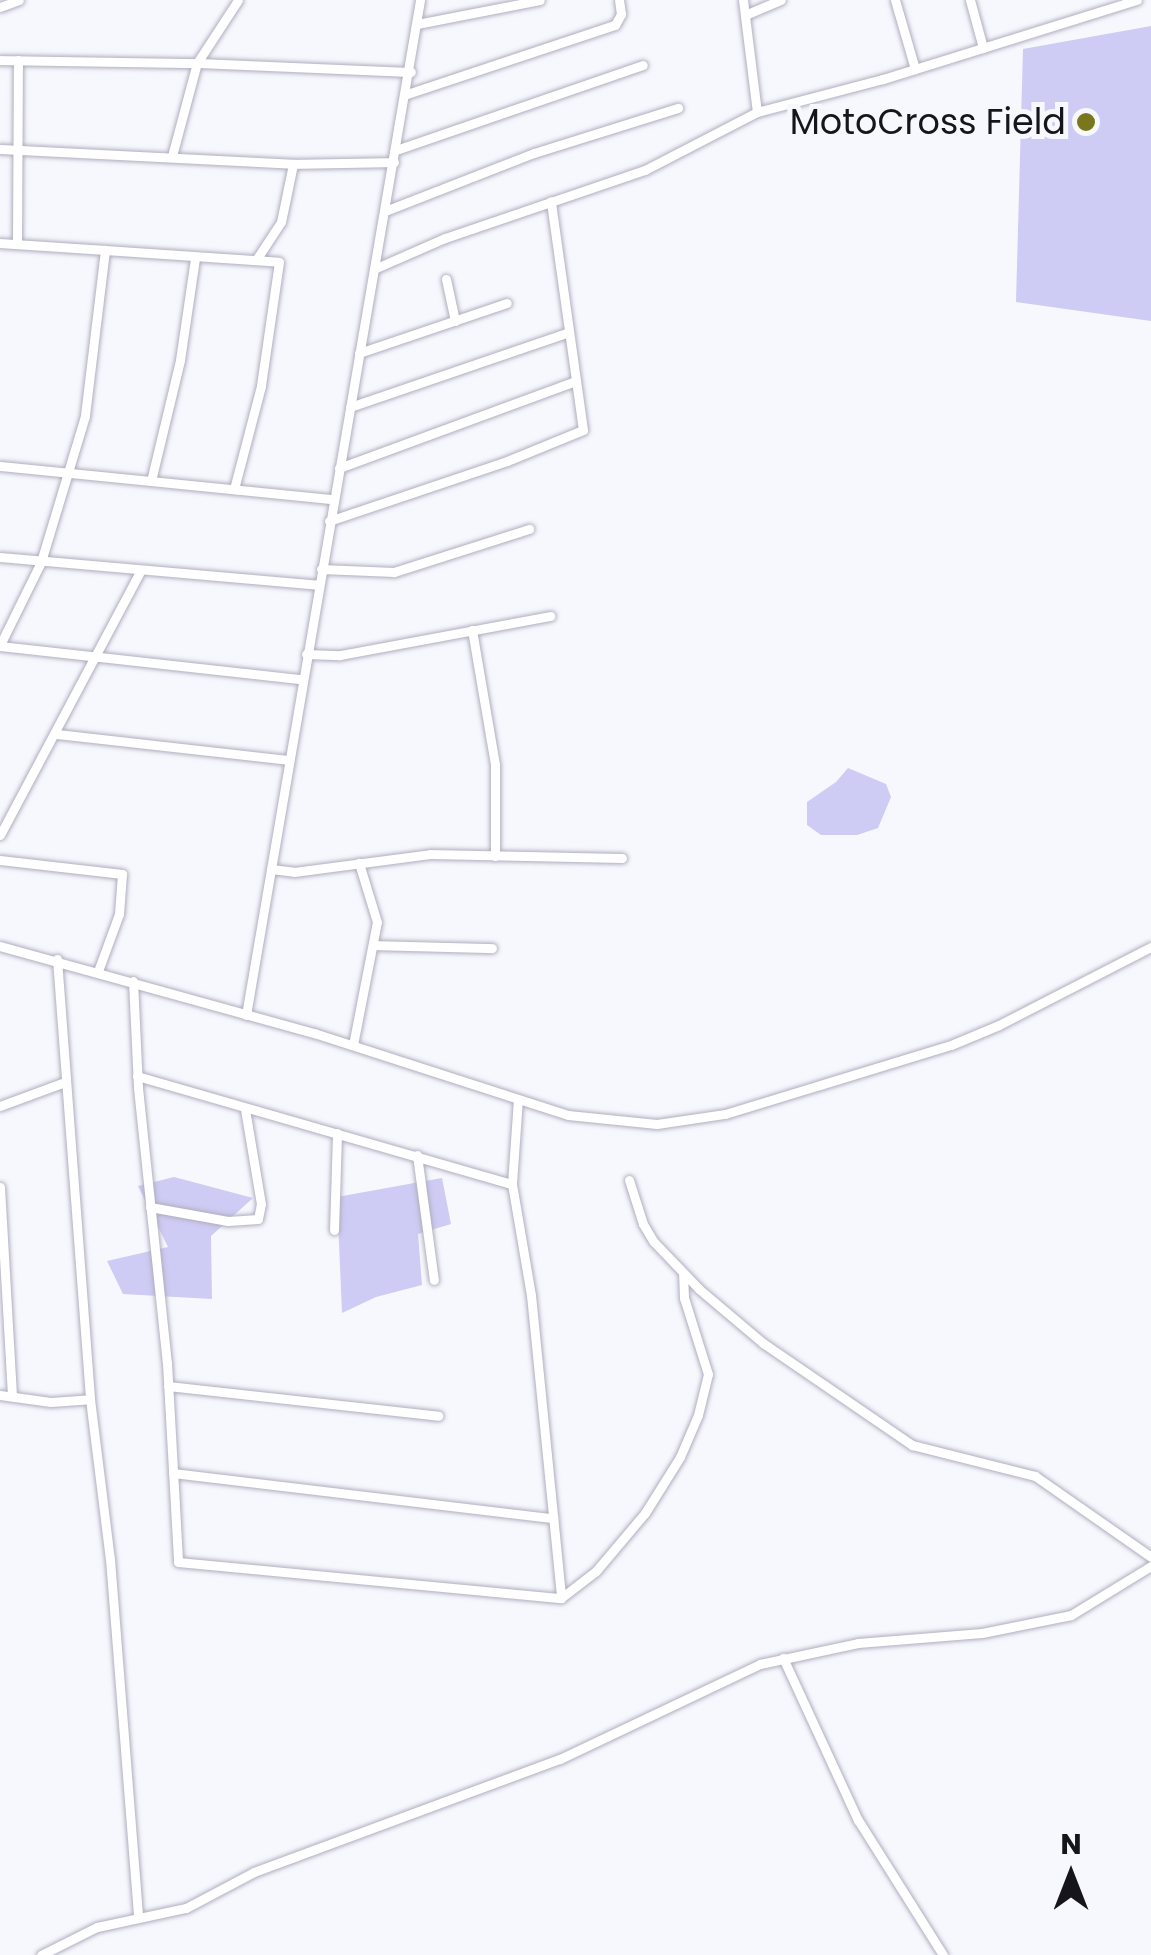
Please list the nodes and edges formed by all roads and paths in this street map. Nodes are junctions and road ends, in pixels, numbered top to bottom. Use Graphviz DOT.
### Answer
graph roads {
  1 [pos="19,0"];
  2 [pos="238,0"];
  3 [pos="420,0"];
  4 [pos="540,0"];
  5 [pos="619,0"];
  6 [pos="743,0"];
  7 [pos="781,0"];
  8 [pos="895,0"];
  9 [pos="970,0"];
  10 [pos="1094,0"];
  11 [pos="1137,0"];
  12 [pos="0,7"];
  13 [pos="1096,12"];
  14 [pos="745,14"];
  15 [pos="418,24"];
  16 [pos="983,48"];
  17 [pos="0,60"];
  18 [pos="18,60"];
  19 [pos="197,64"];
  20 [pos="644,65"];
  21 [pos="915,69"];
  22 [pos="412,72"];
  23 [pos="407,94"];
  24 [pos="678,108"];
  25 [pos="757,112"];
  26 [pos="0,148"];
  27 [pos="20,149"];
  28 [pos="172,156"];
  29 [pos="395,156"];
  30 [pos="293,164"];
  31 [pos="551,201"];
  32 [pos="385,211"];
  33 [pos="17,242"];
  34 [pos="0,243"];
  35 [pos="105,250"];
  36 [pos="195,258"];
  37 [pos="256,260"];
  38 [pos="374,270"];
  39 [pos="446,278"];
  40 [pos="507,303"];
  41 [pos="455,321"];
  42 [pos="569,332"];
  43 [pos="360,353"];
  44 [pos="575,381"];
  45 [pos="350,407"];
  46 [pos="0,466"];
  47 [pos="339,468"];
  48 [pos="68,473"];
  49 [pos="152,481"];
  50 [pos="234,489"];
  51 [pos="333,499"];
  52 [pos="329,521"];
  53 [pos="530,529"];
  54 [pos="0,557"];
  55 [pos="41,562"];
  56 [pos="321,568"];
  57 [pos="141,570"];
  58 [pos="318,584"];
  59 [pos="550,616"];
  60 [pos="472,630"];
  61 [pos="0,646"];
  62 [pos="306,654"];
  63 [pos="97,656"];
  64 [pos="301,679"];
  65 [pos="57,734"];
  66 [pos="288,760"];
  67 [pos="0,835"];
  68 [pos="496,856"];
  69 [pos="622,858"];
  70 [pos="0,860"];
  71 [pos="359,862"];
  72 [pos="271,869"];
  73 [pos="0,946"];
  74 [pos="374,946"];
  75 [pos="1151,947"];
  76 [pos="492,948"];
  77 [pos="57,960"];
  78 [pos="98,971"];
  79 [pos="133,981"];
  80 [pos="246,1015"];
  81 [pos="354,1045"];
  82 [pos="138,1076"];
  83 [pos="65,1082"];
  84 [pos="518,1099"];
  85 [pos="0,1106"];
  86 [pos="245,1109"];
  87 [pos="338,1133"];
  88 [pos="417,1155"];
  89 [pos="629,1180"];
  90 [pos="512,1184"];
  91 [pos="0,1187"];
  92 [pos="150,1207"];
  93 [pos="334,1230"];
  94 [pos="682,1273"];
  95 [pos="434,1280"];
  96 [pos="3,1281"];
  97 [pos="168,1386"];
  98 [pos="12,1394"];
  99 [pos="0,1396"];
  100 [pos="90,1399"];
  101 [pos="438,1416"];
  102 [pos="173,1473"];
  103 [pos="553,1518"];
  104 [pos="1151,1557"];
  105 [pos="1151,1566"];
  106 [pos="561,1598"];
  107 [pos="783,1658"];
  108 [pos="138,1916"];
  109 [pos="41,1955"];
  110 [pos="943,1955"];
  1 -- 12 [label="street"];
  2 -- 19 [label="street"];
  3 -- 15 [label="street"];
  4 -- 15 [label="street"];
  5 -- 23 [label="street"];
  6 -- 14 [label="street"];
  7 -- 14 [label="street"];
  8 -- 21 [label="street"];
  9 -- 16 [label="street"];
  10 -- 13 [label="street"];
  11 -- 13 [label="street"];
  13 -- 16 [label="street"];
  14 -- 25 [label="street"];
  15 -- 22 [label="street"];
  16 -- 21 [label="street"];
  17 -- 18 [label="street"];
  18 -- 19 [label="street"];
  18 -- 27 [label="street"];
  19 -- 22 [label="street"];
  19 -- 28 [label="street"];
  20 -- 29 [label="street"];
  21 -- 25 [label="street"];
  22 -- 23 [label="street"];
  23 -- 29 [label="street"];
  24 -- 32 [label="street"];
  25 -- 31 [label="street"];
  26 -- 27 [label="street"];
  27 -- 28 [label="street"];
  27 -- 33 [label="street"];
  28 -- 30 [label="street"];
  29 -- 30 [label="street"];
  29 -- 32 [label="street"];
  30 -- 37 [label="street"];
  31 -- 38 [label="street"];
  31 -- 42 [label="street"];
  32 -- 38 [label="street"];
  33 -- 34 [label="street"];
  33 -- 35 [label="street"];
  35 -- 36 [label="street"];
  35 -- 48 [label="street"];
  36 -- 37 [label="street"];
  36 -- 49 [label="street"];
  37 -- 50 [label="street"];
  38 -- 43 [label="street"];
  39 -- 41 [label="street"];
  40 -- 41 [label="street"];
  41 -- 43 [label="street"];
  42 -- 44 [label="street"];
  42 -- 45 [label="street"];
  43 -- 45 [label="street"];
  44 -- 47 [label="street"];
  44 -- 52 [label="street"];
  45 -- 47 [label="street"];
  46 -- 48 [label="street"];
  47 -- 51 [label="street"];
  48 -- 49 [label="street"];
  48 -- 55 [label="street"];
  49 -- 50 [label="street"];
  50 -- 51 [label="street"];
  51 -- 52 [label="street"];
  52 -- 56 [label="street"];
  53 -- 56 [label="street"];
  54 -- 55 [label="street"];
  55 -- 57 [label="street"];
  55 -- 61 [label="street"];
  56 -- 58 [label="street"];
  57 -- 58 [label="street"];
  57 -- 63 [label="street"];
  58 -- 62 [label="street"];
  59 -- 60 [label="street"];
  60 -- 62 [label="street"];
  60 -- 68 [label="street"];
  61 -- 63 [label="street"];
  62 -- 64 [label="street"];
  63 -- 64 [label="street"];
  63 -- 65 [label="street"];
  64 -- 66 [label="street"];
  65 -- 66 [label="street"];
  65 -- 67 [label="street"];
  66 -- 72 [label="street"];
  68 -- 69 [label="street"];
  68 -- 71 [label="street"];
  70 -- 78 [label="street"];
  71 -- 72 [label="street"];
  71 -- 74 [label="street"];
  72 -- 80 [label="street"];
  73 -- 77 [label="street"];
  74 -- 76 [label="street"];
  74 -- 81 [label="street"];
  75 -- 84 [label="street"];
  77 -- 78 [label="street"];
  77 -- 83 [label="street"];
  78 -- 79 [label="street"];
  79 -- 80 [label="street"];
  79 -- 82 [label="street"];
  80 -- 81 [label="street"];
  81 -- 84 [label="street"];
  82 -- 86 [label="street"];
  82 -- 92 [label="street"];
  83 -- 85 [label="street"];
  83 -- 100 [label="street"];
  84 -- 90 [label="street"];
  86 -- 87 [label="street"];
  86 -- 92 [label="street"];
  87 -- 88 [label="street"];
  87 -- 93 [label="street"];
  88 -- 90 [label="street"];
  88 -- 95 [label="street"];
  89 -- 94 [label="street"];
  90 -- 103 [label="street"];
  91 -- 96 [label="street"];
  92 -- 97 [label="street"];
  94 -- 104 [label="street"];
  94 -- 106 [label="street"];
  96 -- 98 [label="street"];
  97 -- 101 [label="street"];
  97 -- 102 [label="street"];
  98 -- 99 [label="street"];
  98 -- 100 [label="street"];
  100 -- 108 [label="street"];
  102 -- 103 [label="street"];
  102 -- 106 [label="street"];
  103 -- 106 [label="street"];
  105 -- 107 [label="street"];
  107 -- 108 [label="street"];
  107 -- 110 [label="street"];
  108 -- 109 [label="street"];
}
